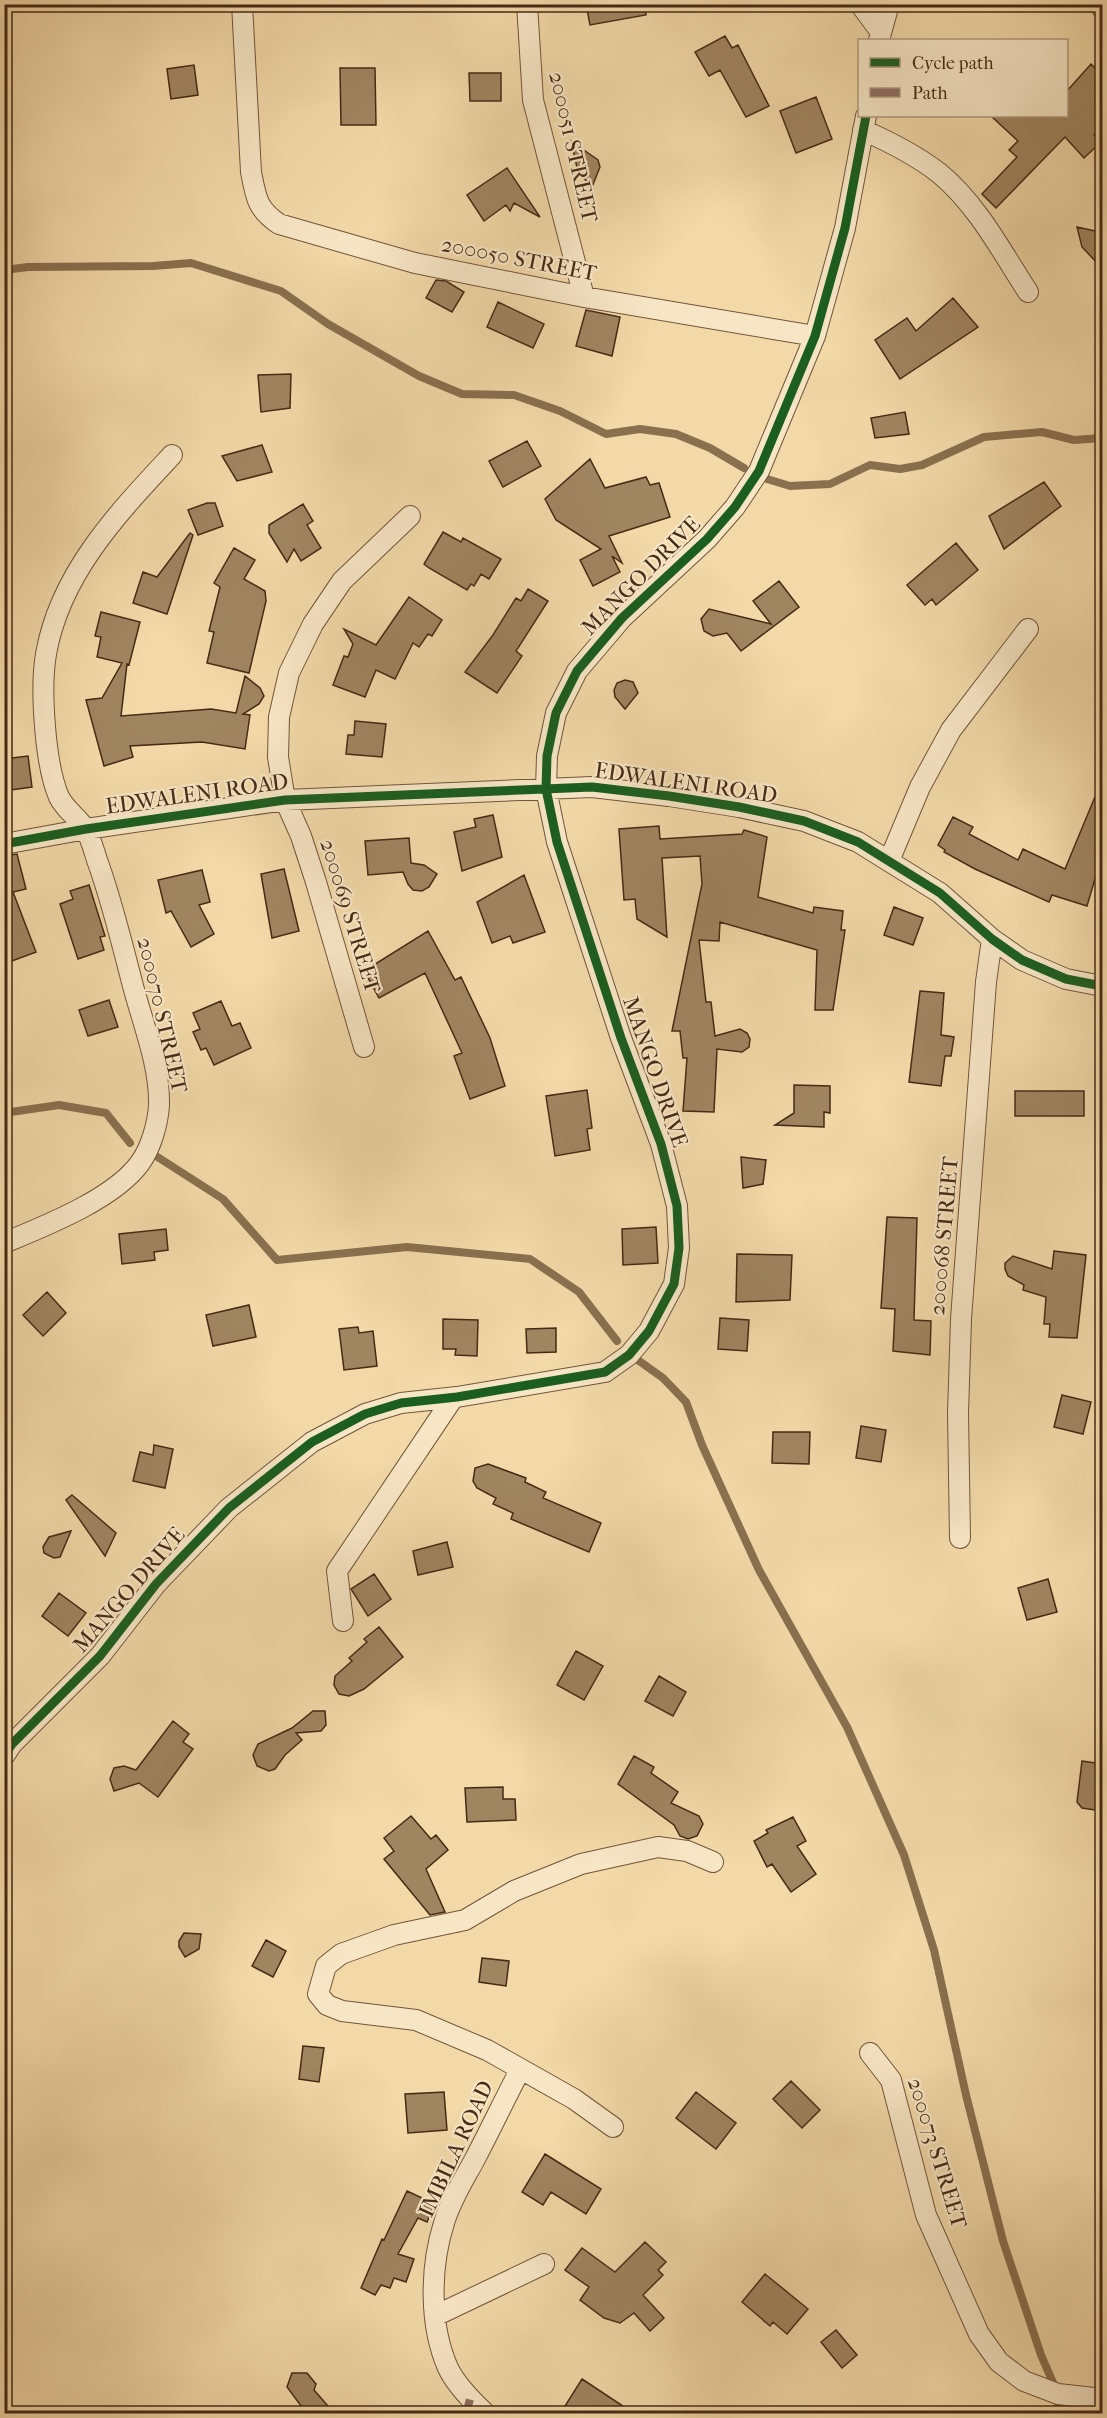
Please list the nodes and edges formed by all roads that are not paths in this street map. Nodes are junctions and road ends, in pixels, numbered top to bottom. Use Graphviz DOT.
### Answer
graph roads {
  1 [pos="242,4"];
  2 [pos="527,4"];
  3 [pos="860,4"];
  4 [pos="890,4"];
  5 [pos="880,36"];
  6 [pos="864,123"];
  7 [pos="1028,292"];
  8 [pos="584,297"];
  9 [pos="815,336"];
  10 [pos="172,455"];
  11 [pos="410,516"];
  12 [pos="1028,629"];
  13 [pos="546,789"];
  14 [pos="285,800"];
  15 [pos="86,829"];
  16 [pos="4,844"];
  17 [pos="889,861"];
  18 [pos="992,939"];
  19 [pos="1102,986"];
  20 [pos="364,1047"];
  21 [pos="4,1243"];
  22 [pos="453,1398"];
  23 [pos="960,1538"];
  24 [pos="343,1622"];
  25 [pos="4,1756"];
  26 [pos="713,1862"];
  27 [pos="870,2053"];
  28 [pos="520,2070"];
  29 [pos="613,2127"];
  30 [pos="544,2264"];
  31 [pos="435,2316"];
  32 [pos="1102,2397"];
  33 [pos="486,2414"];
  1 -- 8 [label="street, 200050 STREET"];
  2 -- 8 [label="street, 200051 STREET"];
  3 -- 5 [label="street"];
  4 -- 5 [label="street"];
  6 -- 7 [label="street"];
  6 -- 9 [label="street, MANGO DRIVE"];
  8 -- 9 [label="street, 200050 STREET"];
  9 -- 13 [label="street, MANGO DRIVE"];
  10 -- 15 [label="street"];
  11 -- 14 [label="street, 200069 STREET"];
  12 -- 17 [label="street"];
  13 -- 14 [label="street, EDWALENI ROAD"];
  13 -- 17 [label="street, EDWALENI ROAD"];
  13 -- 22 [label="street, MANGO DRIVE"];
  14 -- 15 [label="street, EDWALENI ROAD"];
  14 -- 20 [label="street, 200069 STREET"];
  15 -- 16 [label="street, EDWALENI ROAD"];
  15 -- 21 [label="street, 200070 STREET"];
  17 -- 18 [label="street, EDWALENI ROAD"];
  18 -- 19 [label="street, EDWALENI ROAD"];
  18 -- 23 [label="street, 200068 STREET"];
  22 -- 24 [label="street"];
  22 -- 25 [label="street, MANGO DRIVE"];
  26 -- 28 [label="street, IMBILA ROAD"];
  27 -- 32 [label="street, 200073 STREET"];
  28 -- 29 [label="street, IMBILA ROAD"];
  28 -- 31 [label="street, IMBILA ROAD"];
  30 -- 31 [label="street"];
  31 -- 33 [label="street, IMBILA ROAD"];
}
